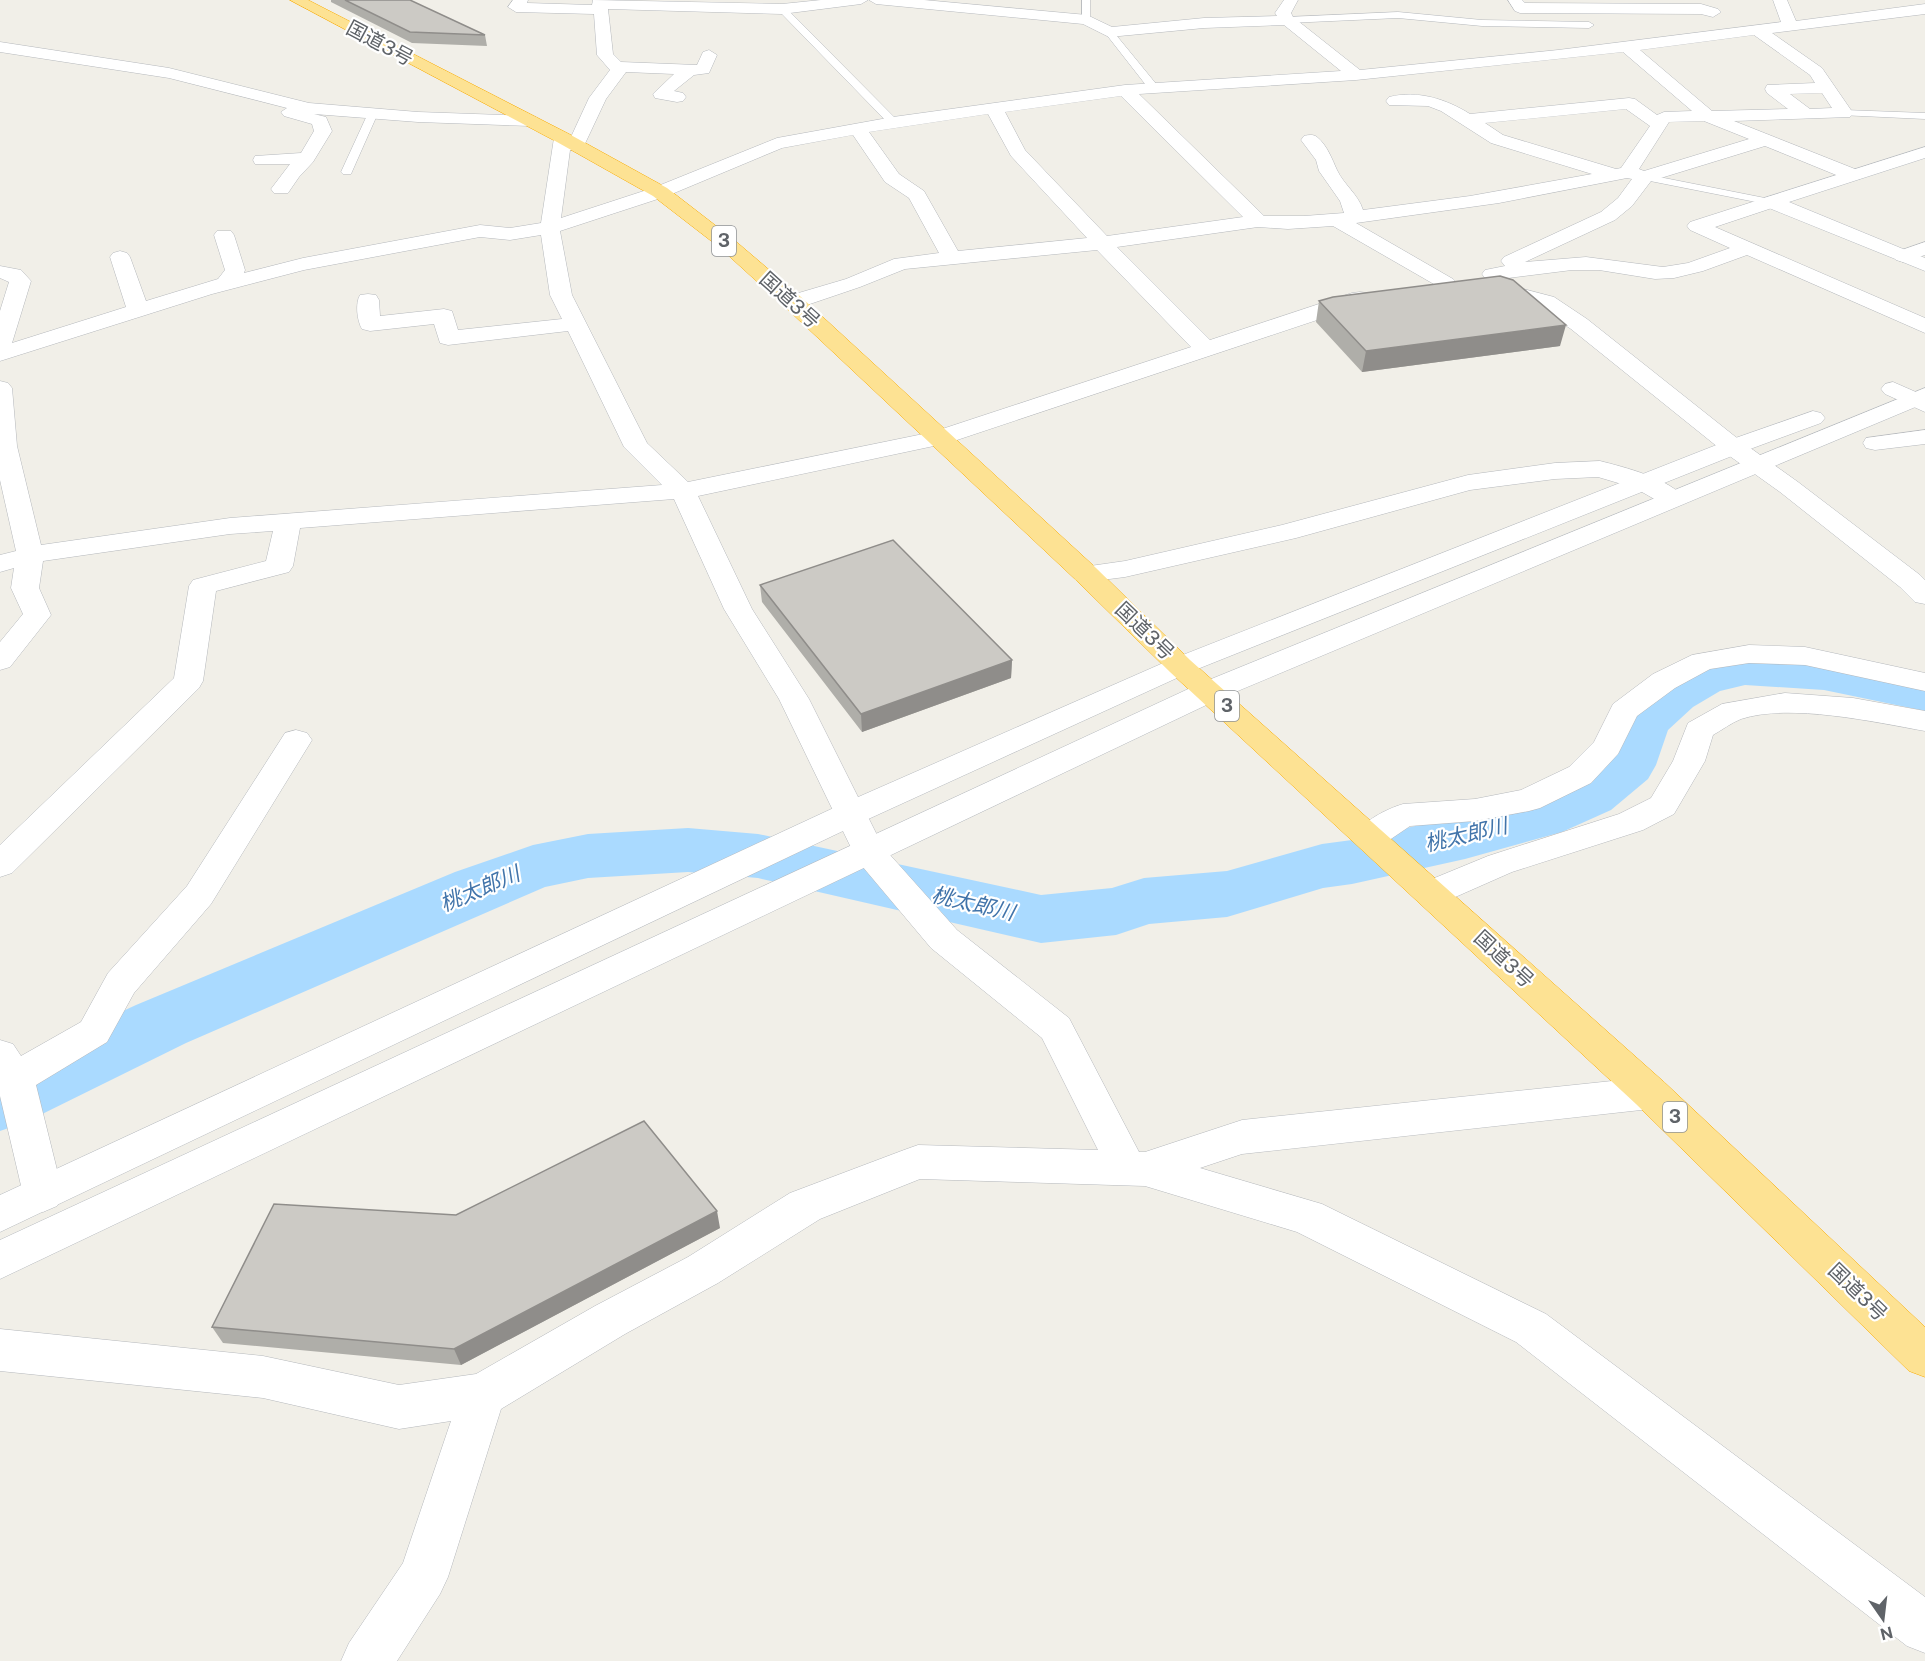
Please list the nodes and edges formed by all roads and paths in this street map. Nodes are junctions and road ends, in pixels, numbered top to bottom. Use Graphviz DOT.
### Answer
graph roads {
  1 [pos="297,0"];
  2 [pos="522,0"];
  3 [pos="861,0"];
  4 [pos="876,0"];
  5 [pos="1086,0"];
  6 [pos="1292,0"];
  7 [pos="1515,0"];
  8 [pos="1724,0"];
  9 [pos="1780,0"];
  10 [pos="646,2"];
  11 [pos="600,5"];
  12 [pos="783,5"];
  13 [pos="976,5"];
  14 [pos="1925,9"];
  15 [pos="1713,12"];
  16 [pos="1087,20"];
  17 [pos="1288,20"];
  18 [pos="1589,26"];
  19 [pos="1790,26"];
  20 [pos="1756,31"];
  21 [pos="1109,32"];
  22 [pos="0,47"];
  23 [pos="1627,47"];
  24 [pos="709,55"];
  25 [pos="616,67"];
  26 [pos="689,70"];
  27 [pos="1360,74"];
  28 [pos="1153,87"];
  29 [pos="1827,88"];
  30 [pos="1125,90"];
  31 [pos="677,97"];
  32 [pos="275,98"];
  33 [pos="1395,101"];
  34 [pos="994,108"];
  35 [pos="374,113"];
  36 [pos="1844,113"];
  37 [pos="1806,114"];
  38 [pos="1412,116"];
  39 [pos="1925,116"];
  40 [pos="1709,117"];
  41 [pos="472,119"];
  42 [pos="1466,120"];
  43 [pos="530,121"];
  44 [pos="892,122"];
  45 [pos="1659,124"];
  46 [pos="857,128"];
  47 [pos="427,136"];
  48 [pos="1310,140"];
  49 [pos="1765,140"];
  50 [pos="570,142"];
  51 [pos="1925,152"];
  52 [pos="307,158"];
  53 [pos="262,160"];
  54 [pos="347,172"];
  55 [pos="1853,174"];
  56 [pos="1629,175"];
  57 [pos="281,189"];
  58 [pos="660,192"];
  59 [pos="1771,202"];
  60 [pos="1345,218"];
  61 [pos="1258,221"];
  62 [pos="550,228"];
  63 [pos="224,236"];
  64 [pos="1592,239"];
  65 [pos="1102,243"];
  66 [pos="1748,248"];
  67 [pos="1925,248"];
  68 [pos="1903,256"];
  69 [pos="120,257"];
  70 [pos="951,258"];
  71 [pos="1630,260"];
  72 [pos="1925,265"];
  73 [pos="0,272"];
  74 [pos="1486,278"];
  75 [pos="1446,283"];
  76 [pos="225,284"];
  77 [pos="1412,288"];
  78 [pos="1377,292"];
  79 [pos="368,300"];
  80 [pos="793,302"];
  81 [pos="138,310"];
  82 [pos="575,324"];
  83 [pos="1925,326"];
  84 [pos="0,346"];
  85 [pos="1206,349"];
  86 [pos="0,354"];
  87 [pos="1916,393"];
  88 [pos="0,398"];
  89 [pos="1925,437"];
  90 [pos="2,438"];
  91 [pos="939,438"];
  92 [pos="1875,443"];
  93 [pos="1745,456"];
  94 [pos="683,491"];
  95 [pos="1658,491"];
  96 [pos="288,522"];
  97 [pos="30,555"];
  98 [pos="0,564"];
  99 [pos="1086,574"];
  100 [pos="1925,596"];
  101 [pos="0,661"];
  102 [pos="1180,666"];
  103 [pos="1925,682"];
  104 [pos="1210,691"];
  105 [pos="1925,721"];
  106 [pos="296,740"];
  107 [pos="852,813"];
  108 [pos="1370,837"];
  109 [pos="869,852"];
  110 [pos="0,865"];
  111 [pos="1426,888"];
  112 [pos="8,1067"];
  113 [pos="1650,1093"];
  114 [pos="1137,1169"];
  115 [pos="43,1194"];
  116 [pos="0,1214"];
  117 [pos="0,1260"];
  118 [pos="0,1350"];
  119 [pos="1925,1356"];
  120 [pos="483,1395"];
  121 [pos="1925,1628"];
  122 [pos="367,1661"];
  1 -- 43 [label="highway, 国道3号 / 3"];
  2 -- 11 [label="street"];
  3 -- 12 [label="street"];
  4 -- 13 [label="street"];
  5 -- 16 [label="lane"];
  6 -- 17 [label="street"];
  7 -- 15 [label="street"];
  8 -- 15 [label="street"];
  9 -- 19 [label="street"];
  10 -- 11 [label="street"];
  10 -- 12 [label="street"];
  11 -- 25 [label="street"];
  12 -- 44 [label="lane"];
  13 -- 16 [label="street"];
  14 -- 19 [label="street"];
  15 -- 20 [label="street"];
  16 -- 21 [label="street"];
  17 -- 18 [label="lane"];
  17 -- 21 [label="street"];
  17 -- 27 [label="street"];
  19 -- 20 [label="street"];
  20 -- 23 [label="street"];
  20 -- 29 [label="street"];
  21 -- 28 [label="lane"];
  22 -- 32 [label="street"];
  23 -- 27 [label="street"];
  23 -- 40 [label="street"];
  24 -- 26 [label="street"];
  25 -- 26 [label="street"];
  25 -- 50 [label="street"];
  26 -- 31 [label="street"];
  27 -- 28 [label="street"];
  27 -- 33 [label="street"];
  28 -- 30 [label="street"];
  29 -- 36 [label="street"];
  29 -- 37 [label="street"];
  30 -- 34 [label="street"];
  30 -- 61 [label="street"];
  32 -- 35 [label="street"];
  32 -- 52 [label="street"];
  33 -- 38 [label="street"];
  33 -- 42 [label="street"];
  34 -- 44 [label="street"];
  34 -- 65 [label="street"];
  35 -- 41 [label="street"];
  35 -- 54 [label="lane"];
  36 -- 37 [label="street"];
  36 -- 39 [label="lane"];
  37 -- 40 [label="street"];
  40 -- 45 [label="street"];
  40 -- 49 [label="street"];
  41 -- 43 [label="street"];
  41 -- 47 [label="street"];
  42 -- 45 [label="street"];
  42 -- 56 [label="street"];
  43 -- 50 [label="highway, 国道3号 / 3"];
  44 -- 46 [label="street"];
  45 -- 56 [label="street"];
  46 -- 58 [label="street"];
  46 -- 70 [label="street"];
  48 -- 60 [label="street"];
  49 -- 55 [label="street"];
  49 -- 56 [label="street"];
  50 -- 58 [label="highway, 国道3号 / 3"];
  50 -- 62 [label="street"];
  51 -- 55 [label="street"];
  52 -- 53 [label="street"];
  52 -- 57 [label="street"];
  55 -- 59 [label="street"];
  56 -- 59 [label="lane"];
  56 -- 60 [label="street"];
  56 -- 64 [label="street"];
  58 -- 62 [label="street"];
  58 -- 80 [label="highway, 国道3号 / 3"];
  59 -- 66 [label="street"];
  59 -- 68 [label="street"];
  60 -- 61 [label="street"];
  60 -- 75 [label="street"];
  61 -- 65 [label="street"];
  62 -- 76 [label="street"];
  62 -- 82 [label="street"];
  63 -- 76 [label="street"];
  64 -- 71 [label="street"];
  64 -- 74 [label="street"];
  65 -- 70 [label="street"];
  65 -- 85 [label="street"];
  66 -- 74 [label="street"];
  66 -- 83 [label="street"];
  67 -- 68 [label="street"];
  68 -- 72 [label="street"];
  69 -- 81 [label="street"];
  70 -- 80 [label="street"];
  73 -- 84 [label="street"];
  74 -- 75 [label="street"];
  74 -- 93 [label="street"];
  75 -- 77 [label="street"];
  76 -- 81 [label="street"];
  78 -- 85 [label="street"];
  79 -- 82 [label="street"];
  80 -- 91 [label="highway, 国道3号 / 3"];
  81 -- 86 [label="street"];
  82 -- 94 [label="street"];
  85 -- 91 [label="street"];
  87 -- 93 [label="street"];
  88 -- 90 [label="street"];
  89 -- 92 [label="street"];
  90 -- 97 [label="street"];
  91 -- 94 [label="street"];
  91 -- 99 [label="highway, 国道3号 / 3"];
  93 -- 95 [label="street"];
  93 -- 100 [label="street"];
  94 -- 96 [label="street"];
  94 -- 107 [label="street"];
  95 -- 99 [label="street"];
  95 -- 102 [label="street"];
  95 -- 104 [label="street"];
  96 -- 97 [label="street"];
  96 -- 110 [label="street"];
  97 -- 98 [label="street"];
  97 -- 101 [label="street"];
  99 -- 102 [label="highway, 国道3号 / 3"];
  102 -- 104 [label="highway, 国道3号 / 3"];
  102 -- 107 [label="street"];
  103 -- 108 [label="street"];
  104 -- 108 [label="highway, 国道3号 / 3"];
  104 -- 109 [label="street"];
  105 -- 111 [label="street"];
  106 -- 112 [label="street"];
  107 -- 109 [label="street"];
  107 -- 115 [label="street"];
  108 -- 111 [label="highway, 国道3号 / 3"];
  109 -- 114 [label="street"];
  109 -- 117 [label="street"];
  111 -- 113 [label="highway, 国道3号 / 3"];
  112 -- 115 [label="street"];
  113 -- 114 [label="street"];
  113 -- 119 [label="highway, 国道3号 / 3"];
  114 -- 120 [label="street"];
  114 -- 121 [label="street"];
  115 -- 116 [label="street"];
  118 -- 120 [label="street"];
  120 -- 122 [label="street"];
}
